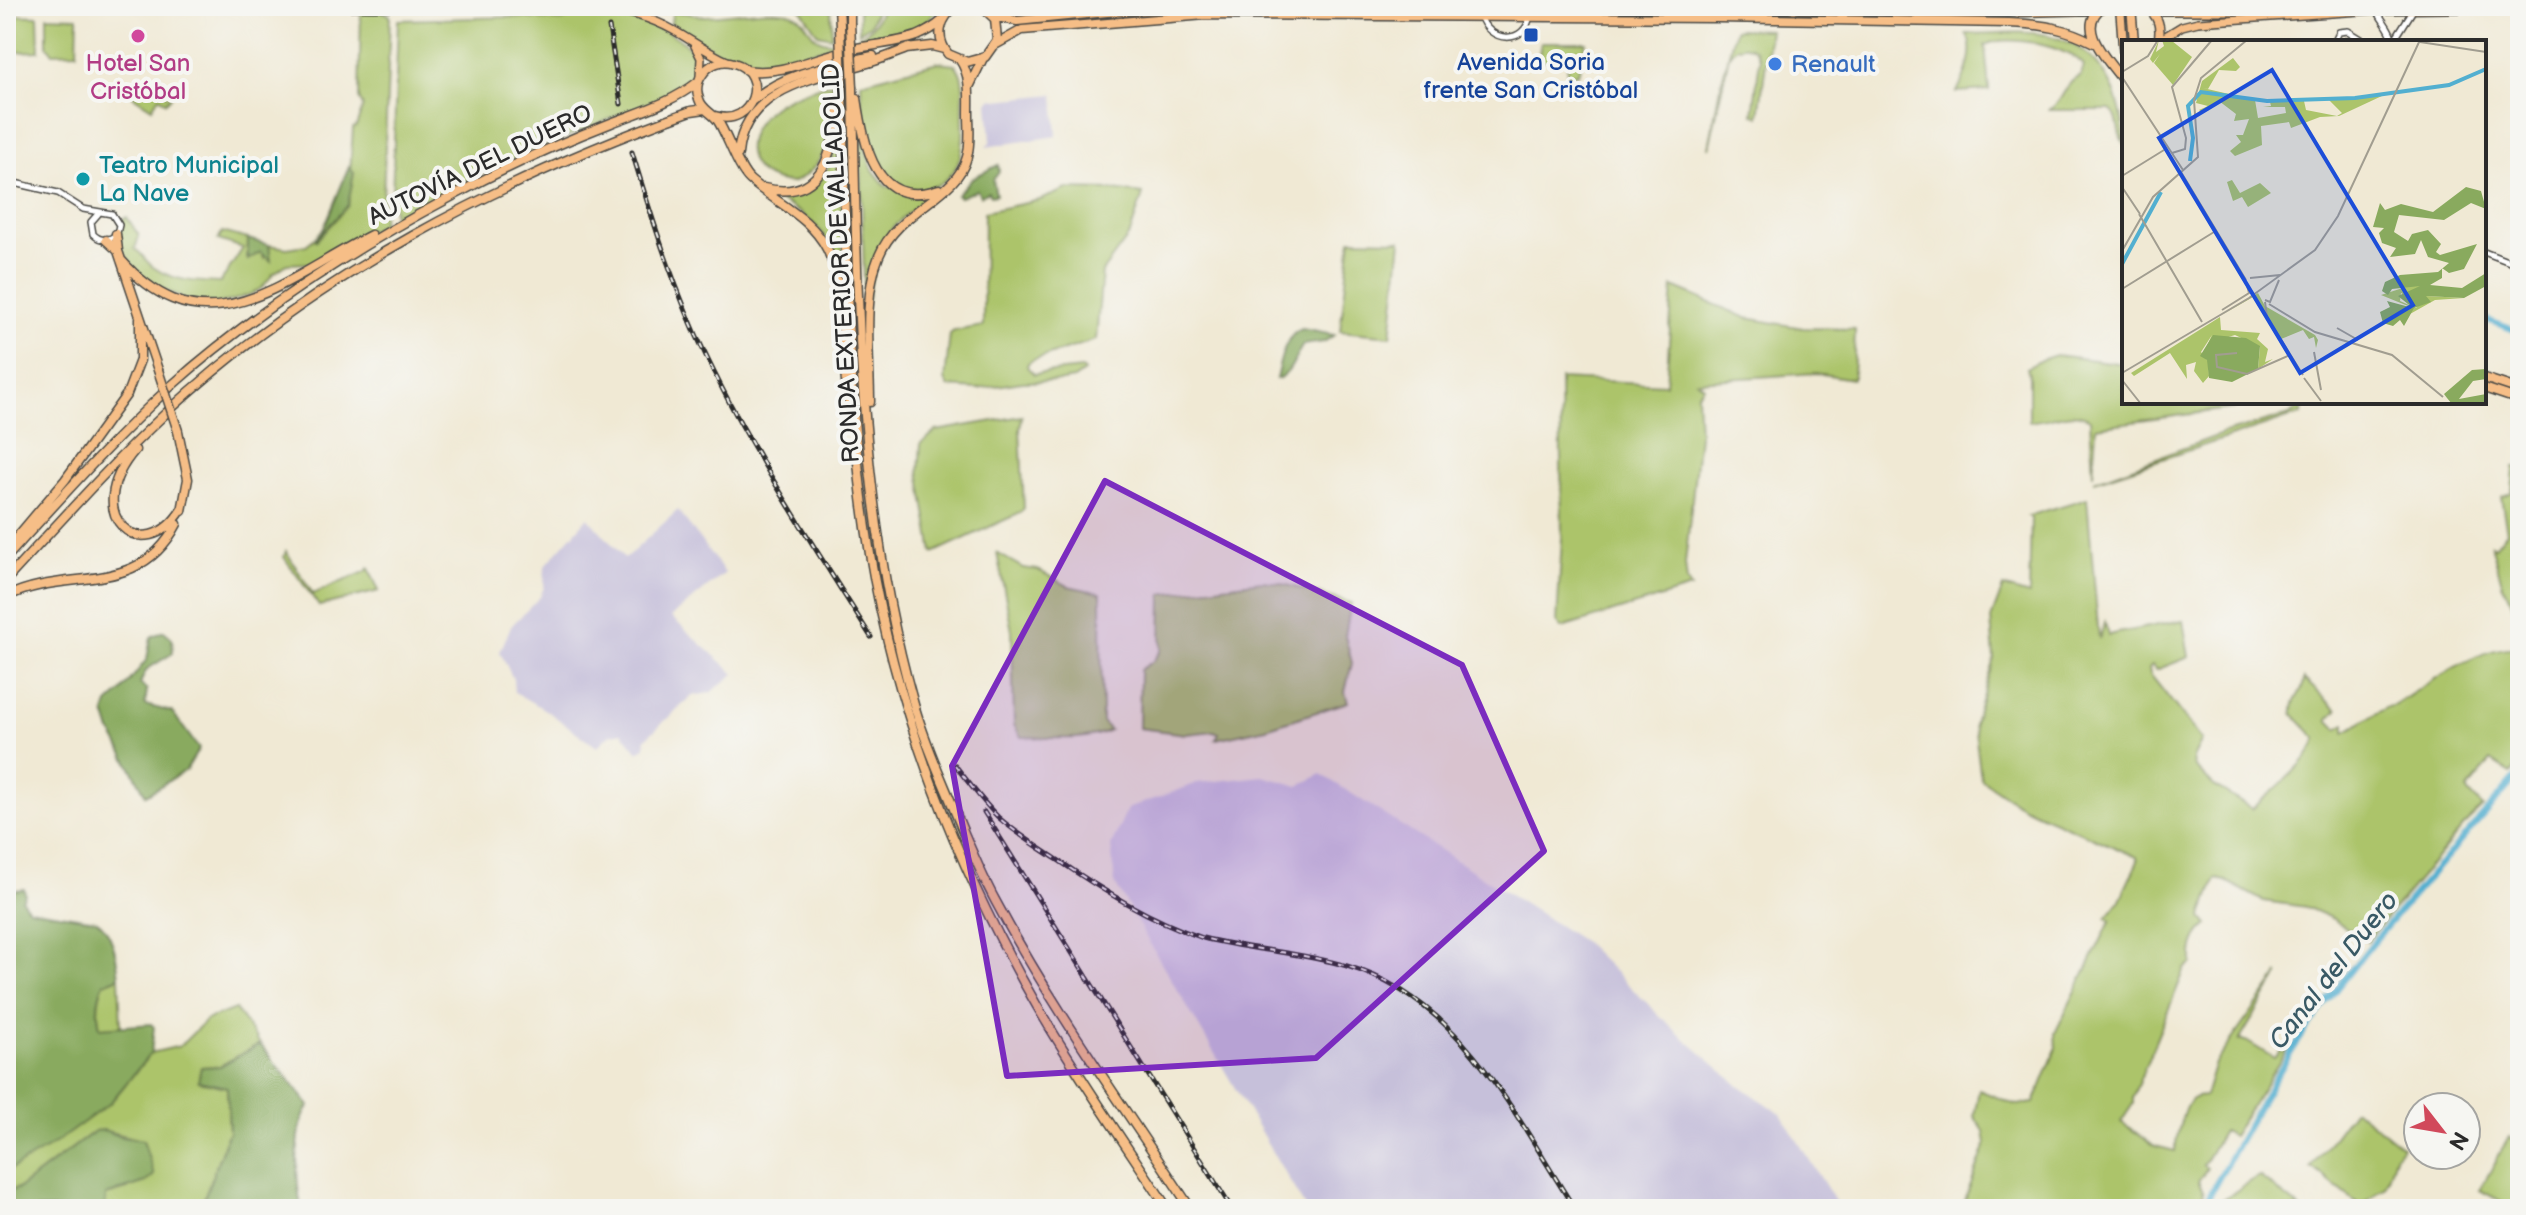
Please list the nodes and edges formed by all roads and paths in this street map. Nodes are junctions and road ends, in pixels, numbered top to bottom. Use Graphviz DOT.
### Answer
graph roads {
  1 [pos="189,6"];
  2 [pos="395,6"];
  3 [pos="839,6"];
  4 [pos="850,6"];
  5 [pos="957,6"];
  6 [pos="981,6"];
  7 [pos="1575,6"];
  8 [pos="1852,6"];
  9 [pos="1937,6"];
  10 [pos="2120,6"];
  11 [pos="2131,6"];
  12 [pos="2285,6"];
  13 [pos="1466,7"];
  14 [pos="2102,7"];
  15 [pos="2147,7"];
  16 [pos="2415,7"];
  17 [pos="1841,8"];
  18 [pos="2376,8"];
  19 [pos="2520,8"];
  20 [pos="1480,10"];
  21 [pos="1529,10"];
  22 [pos="1983,11"];
  23 [pos="946,13"];
  24 [pos="992,16"];
  25 [pos="2408,19"];
  26 [pos="2386,22"];
  27 [pos="2123,40"];
  28 [pos="2134,40"];
  29 [pos="2158,40"];
  30 [pos="2160,40"];
  31 [pos="2335,40"];
  32 [pos="2363,40"];
  33 [pos="2392,40"];
  34 [pos="2394,40"];
  35 [pos="2094,43"];
  36 [pos="694,44"];
  37 [pos="995,45"];
  38 [pos="909,48"];
  39 [pos="944,49"];
  40 [pos="2103,53"];
  41 [pos="984,58"];
  42 [pos="2122,58"];
  43 [pos="960,60"];
  44 [pos="729,62"];
  45 [pos="746,70"];
  46 [pos="2122,79"];
  47 [pos="699,80"];
  48 [pos="853,88"];
  49 [pos="842,89"];
  50 [pos="969,90"];
  51 [pos="752,101"];
  52 [pos="705,109"];
  53 [pos="715,116"];
  54 [pos="735,117"];
  55 [pos="731,142"];
  56 [pos="737,159"];
  57 [pos="6,181"];
  58 [pos="954,181"];
  59 [pos="760,187"];
  60 [pos="433,206"];
  61 [pos="83,209"];
  62 [pos="98,214"];
  63 [pos="91,222"];
  64 [pos="116,234"];
  65 [pos="106,240"];
  66 [pos="2486,253"];
  67 [pos="120,255"];
  68 [pos="2520,266"];
  69 [pos="140,318"];
  70 [pos="258,336"];
  71 [pos="2486,379"];
  72 [pos="2486,389"];
  73 [pos="2520,390"];
  74 [pos="2520,400"];
  75 [pos="853,416"];
  76 [pos="868,439"];
  77 [pos="182,509"];
  78 [pos="6,550"];
  79 [pos="6,558"];
  80 [pos="6,580"];
  81 [pos="6,597"];
  82 [pos="1168,1209"];
  83 [pos="1191,1209"];
  1 -- 2 [label="main road"];
  2 -- 36 [label="main road"];
  3 -- 49 [label="highway, RONDA EXTERIOR DE VALLADOLID, bridge"];
  4 -- 48 [label="highway, RONDA EXTERIOR DE VALLADOLID, bridge"];
  5 -- 23 [label="highway"];
  6 -- 24 [label="highway"];
  7 -- 17 [label="highway"];
  7 -- 21 [label="highway"];
  8 -- 17 [label="highway"];
  9 -- 22 [label="highway"];
  10 -- 27 [label="highway"];
  11 -- 28 [label="highway"];
  12 -- 15 [label="main road"];
  13 -- 20 [label="highway"];
  13 -- 24 [label="highway"];
  14 -- 22 [label="highway"];
  14 -- 35 [label="highway"];
  15 -- 29 [label="highway"];
  16 -- 18 [label="main road"];
  16 -- 19 [label="main road"];
  16 -- 25 [label="street"];
  17 -- 22 [label="highway"];
  18 -- 26 [label="street"];
  18 -- 30 [label="main road"];
  20 -- 21 [label="highway"];
  20 -- 21 [label="street"];
  20 -- 37 [label="highway"];
  21 -- 35 [label="highway"];
  23 -- 39 [label="highway"];
  23 -- 45 [label="highway"];
  24 -- 37 [label="highway"];
  25 -- 26 [label="street"];
  25 -- 34 [label="street"];
  26 -- 33 [label="street"];
  31 -- 32 [label="street"];
  35 -- 40 [label="highway"];
  36 -- 44 [label="main road"];
  36 -- 47 [label="main road"];
  37 -- 41 [label="highway"];
  38 -- 39 [label="highway"];
  38 -- 51 [label="highway"];
  38 -- 56 [label="highway"];
  39 -- 43 [label="highway"];
  40 -- 42 [label="highway"];
  40 -- 46 [label="highway"];
  41 -- 43 [label="highway"];
  41 -- 50 [label="highway"];
  43 -- 50 [label="highway"];
  44 -- 45 [label="highway"];
  44 -- 47 [label="highway"];
  45 -- 51 [label="highway"];
  47 -- 52 [label="highway"];
  47 -- 60 [label="highway, AUTOVÍA DEL DUERO"];
  48 -- 58 [label="highway"];
  48 -- 76 [label="highway, RONDA EXTERIOR DE VALLADOLID"];
  49 -- 59 [label="highway"];
  49 -- 75 [label="highway, RONDA EXTERIOR DE VALLADOLID"];
  50 -- 58 [label="highway"];
  51 -- 54 [label="highway"];
  52 -- 53 [label="highway"];
  52 -- 70 [label="highway, AUTOVÍA DEL DUERO"];
  53 -- 54 [label="highway"];
  53 -- 55 [label="highway"];
  54 -- 55 [label="highway"];
  55 -- 56 [label="highway"];
  56 -- 59 [label="highway"];
  57 -- 61 [label="street"];
  58 -- 76 [label="highway"];
  59 -- 75 [label="highway"];
  60 -- 67 [label="highway"];
  60 -- 79 [label="highway, AUTOVÍA DEL DUERO"];
  61 -- 62 [label="street"];
  61 -- 63 [label="street"];
  62 -- 63 [label="street"];
  62 -- 64 [label="street"];
  63 -- 65 [label="street"];
  64 -- 65 [label="street"];
  64 -- 67 [label="highway"];
  65 -- 67 [label="highway"];
  66 -- 68 [label="street"];
  67 -- 69 [label="highway"];
  69 -- 77 [label="highway, bridge"];
  69 -- 78 [label="highway"];
  70 -- 77 [label="highway"];
  70 -- 80 [label="highway, AUTOVÍA DEL DUERO"];
  71 -- 73 [label="highway"];
  72 -- 74 [label="highway"];
  75 -- 82 [label="highway, RONDA EXTERIOR DE VALLADOLID"];
  76 -- 83 [label="highway, RONDA EXTERIOR DE VALLADOLID"];
  77 -- 81 [label="highway"];
}
